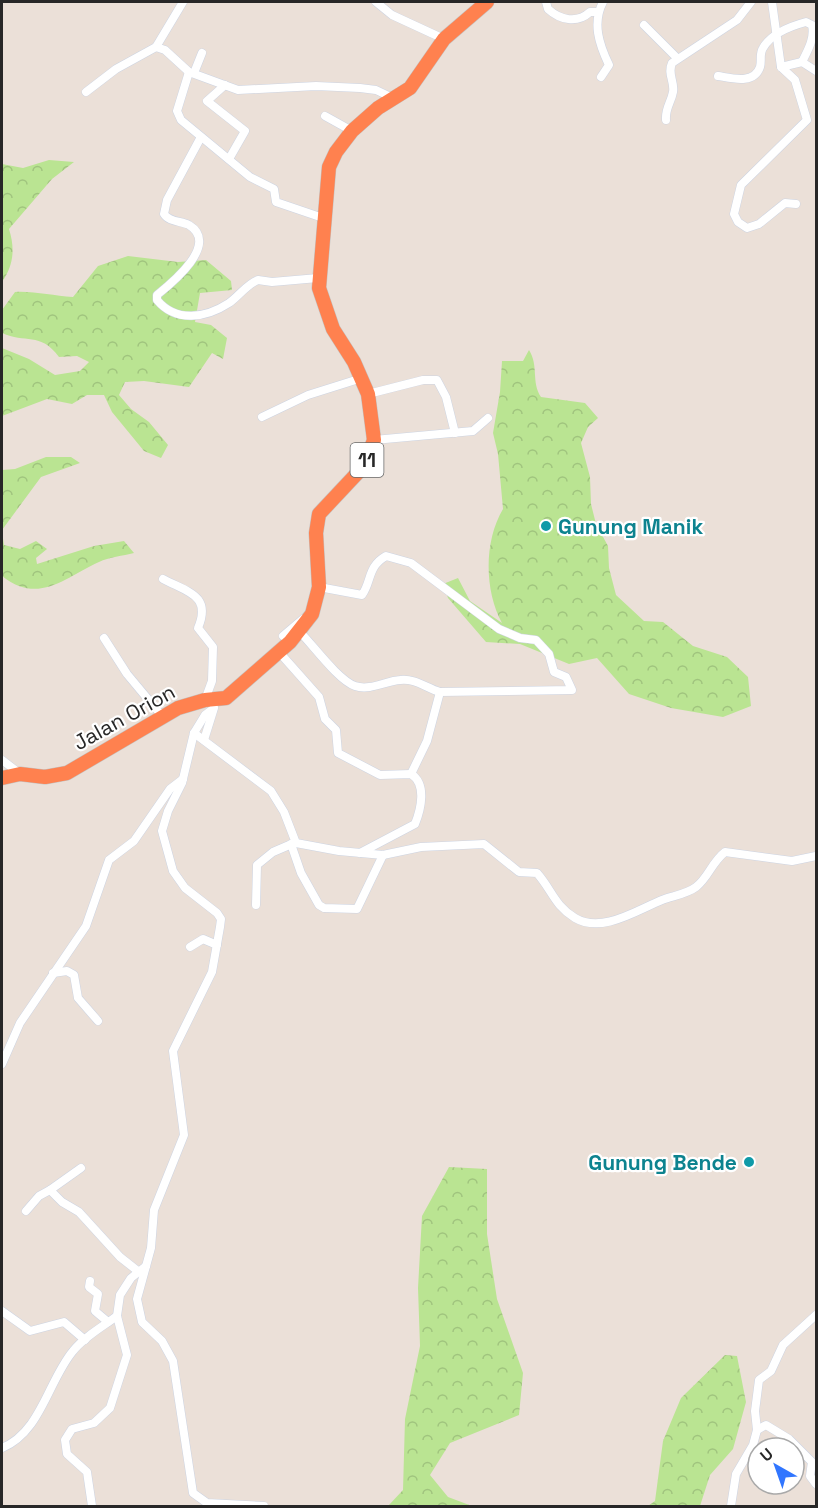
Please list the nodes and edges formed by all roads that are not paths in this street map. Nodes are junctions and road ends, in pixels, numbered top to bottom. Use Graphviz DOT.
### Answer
graph roads {
  1 [pos="183,2"];
  2 [pos="376,2"];
  3 [pos="546,2"];
  4 [pos="603,2"];
  5 [pos="751,2"];
  6 [pos="772,2"];
  7 [pos="481,4"];
  8 [pos="598,12"];
  9 [pos="644,25"];
  10 [pos="776,35"];
  11 [pos="444,39"];
  12 [pos="156,47"];
  13 [pos="202,53"];
  14 [pos="677,58"];
  15 [pos="802,62"];
  16 [pos="782,67"];
  17 [pos="816,71"];
  18 [pos="192,72"];
  19 [pos="718,76"];
  20 [pos="601,77"];
  21 [pos="225,85"];
  22 [pos="86,92"];
  23 [pos="395,99"];
  24 [pos="325,116"];
  25 [pos="666,120"];
  26 [pos="352,131"];
  27 [pos="201,137"];
  28 [pos="228,159"];
  29 [pos="796,204"];
  30 [pos="323,218"];
  31 [pos="318,278"];
  32 [pos="362,378"];
  33 [pos="368,394"];
  34 [pos="262,417"];
  35 [pos="488,418"];
  36 [pos="455,433"];
  37 [pos="374,440"];
  38 [pos="163,579"];
  39 [pos="319,587"];
  40 [pos="312,614"];
  41 [pos="299,631"];
  42 [pos="282,636"];
  43 [pos="104,638"];
  44 [pos="279,652"];
  45 [pos="440,692"];
  46 [pos="213,703"];
  47 [pos="162,716"];
  48 [pos="194,733"];
  49 [pos="204,740"];
  50 [pos="2,760"];
  51 [pos="20,774"];
  52 [pos="411,774"];
  53 [pos="2,778"];
  54 [pos="183,779"];
  55 [pos="293,844"];
  56 [pos="359,854"];
  57 [pos="383,855"];
  58 [pos="816,856"];
  59 [pos="256,905"];
  60 [pos="216,945"];
  61 [pos="190,947"];
  62 [pos="53,973"];
  63 [pos="98,1021"];
  64 [pos="2,1065"];
  65 [pos="81,1168"];
  66 [pos="50,1190"];
  67 [pos="26,1212"];
  68 [pos="146,1266"];
  69 [pos="139,1272"];
  70 [pos="90,1281"];
  71 [pos="2,1311"];
  72 [pos="117,1316"];
  73 [pos="816,1316"];
  74 [pos="108,1322"];
  75 [pos="85,1340"];
  76 [pos="757,1430"];
  77 [pos="2,1448"];
  78 [pos="816,1484"];
  79 [pos="92,1506"];
  80 [pos="264,1506"];
  81 [pos="731,1506"];
  1 -- 12 [label="street"];
  2 -- 11 [label="street"];
  3 -- 8 [label="street"];
  4 -- 8 [label="street"];
  5 -- 14 [label="street"];
  6 -- 10 [label="street"];
  7 -- 11 [label="highway, 11"];
  8 -- 20 [label="street"];
  9 -- 14 [label="street"];
  10 -- 15 [label="street"];
  10 -- 16 [label="street"];
  10 -- 19 [label="street"];
  11 -- 23 [label="highway, 11"];
  12 -- 18 [label="street"];
  12 -- 22 [label="street"];
  13 -- 18 [label="street"];
  14 -- 25 [label="street"];
  15 -- 16 [label="street"];
  15 -- 17 [label="street"];
  16 -- 29 [label="street"];
  18 -- 21 [label="street"];
  18 -- 27 [label="street"];
  21 -- 23 [label="street"];
  21 -- 28 [label="street"];
  23 -- 26 [label="highway, 11"];
  24 -- 26 [label="street"];
  26 -- 30 [label="highway, 11"];
  27 -- 28 [label="street"];
  27 -- 31 [label="street"];
  28 -- 30 [label="street"];
  30 -- 31 [label="highway, 11"];
  31 -- 32 [label="highway, 11"];
  32 -- 33 [label="highway, 11"];
  32 -- 34 [label="street"];
  33 -- 36 [label="street"];
  33 -- 37 [label="highway, 11"];
  35 -- 36 [label="street"];
  36 -- 37 [label="street"];
  37 -- 39 [label="highway, Jalan Orion / 11"];
  38 -- 46 [label="street"];
  39 -- 40 [label="highway, Jalan Orion / 11"];
  39 -- 45 [label="street"];
  40 -- 41 [label="highway, Jalan Orion / 11"];
  40 -- 42 [label="street"];
  41 -- 44 [label="highway, Jalan Orion / 11"];
  41 -- 45 [label="street"];
  43 -- 47 [label="street"];
  44 -- 46 [label="highway, Jalan Orion / 11"];
  44 -- 52 [label="street"];
  45 -- 52 [label="street"];
  46 -- 47 [label="highway, Jalan Orion / 11"];
  46 -- 48 [label="street"];
  46 -- 49 [label="street"];
  47 -- 51 [label="highway, Jalan Orion / 11"];
  48 -- 49 [label="street"];
  48 -- 54 [label="street"];
  49 -- 55 [label="street"];
  50 -- 51 [label="street"];
  51 -- 53 [label="highway, Jalan Orion / 11"];
  52 -- 56 [label="street"];
  54 -- 60 [label="street"];
  54 -- 62 [label="street"];
  55 -- 56 [label="street"];
  55 -- 57 [label="street"];
  55 -- 59 [label="street"];
  56 -- 57 [label="street"];
  57 -- 58 [label="street"];
  60 -- 61 [label="street"];
  60 -- 68 [label="street"];
  62 -- 63 [label="street"];
  62 -- 64 [label="street"];
  65 -- 66 [label="street"];
  66 -- 67 [label="street"];
  66 -- 69 [label="street"];
  68 -- 69 [label="street"];
  68 -- 80 [label="street"];
  69 -- 72 [label="street"];
  70 -- 74 [label="street"];
  71 -- 75 [label="street"];
  72 -- 74 [label="street"];
  72 -- 79 [label="street"];
  73 -- 76 [label="street"];
  74 -- 75 [label="street"];
  75 -- 77 [label="street"];
  76 -- 78 [label="street"];
  76 -- 81 [label="street"];
}
